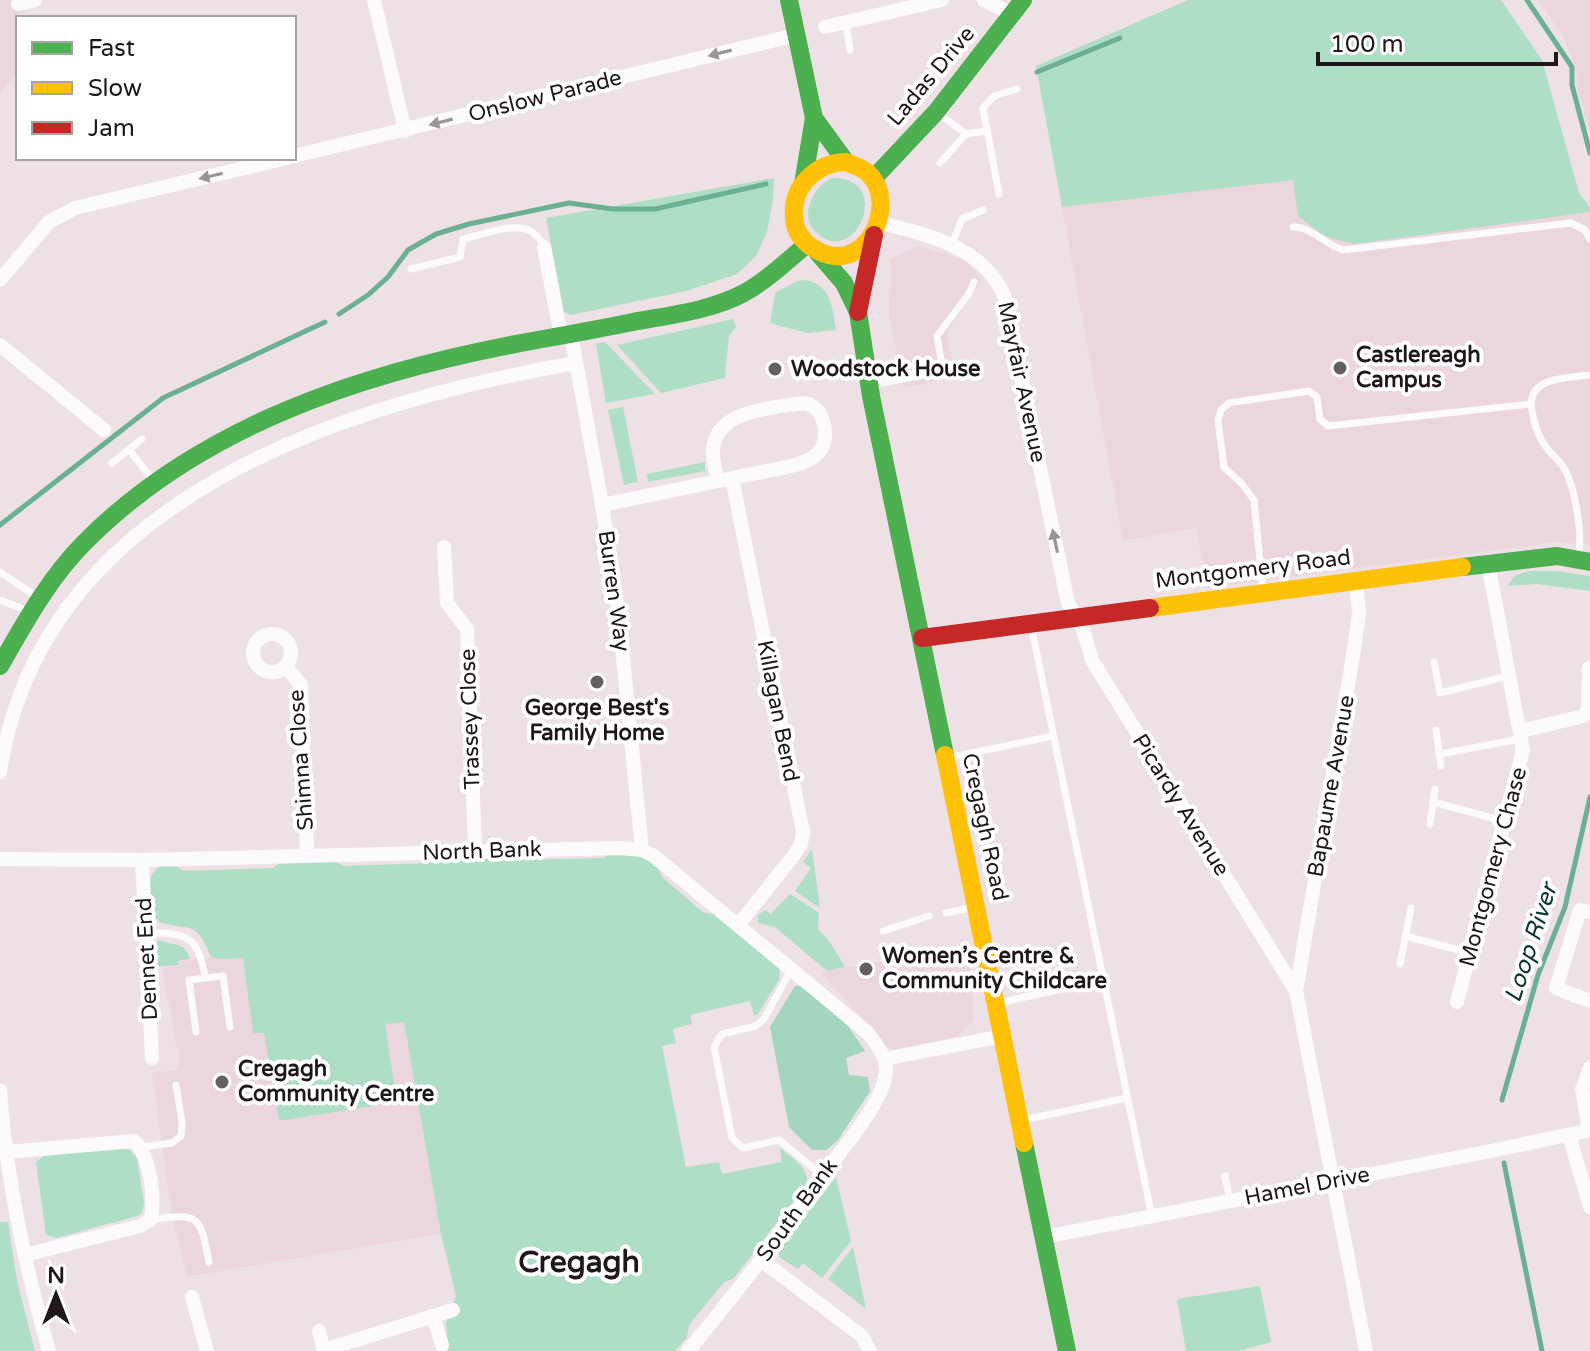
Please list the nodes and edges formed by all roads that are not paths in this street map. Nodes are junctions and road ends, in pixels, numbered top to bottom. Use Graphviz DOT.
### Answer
graph roads {
  1 [pos="35,0"];
  2 [pos="374,0"];
  3 [pos="789,0"];
  4 [pos="942,0"];
  5 [pos="984,0"];
  6 [pos="18,4"];
  7 [pos="1017,7"];
  8 [pos="846,23"];
  9 [pos="825,27"];
  10 [pos="796,35"];
  11 [pos="850,50"];
  12 [pos="1017,89"];
  13 [pos="936,112"];
  14 [pos="814,118"];
  15 [pos="405,131"];
  16 [pos="986,131"];
  17 [pos="966,134"];
  18 [pos="296,156"];
  19 [pos="279,160"];
  20 [pos="846,162"];
  21 [pos="940,163"];
  22 [pos="873,179"];
  23 [pos="803,184"];
  24 [pos="999,194"];
  25 [pos="983,210"];
  26 [pos="1293,227"];
  27 [pos="876,228"];
  28 [pos="1590,239"];
  29 [pos="952,244"];
  30 [pos="544,247"];
  31 [pos="812,249"];
  32 [pos="411,269"];
  33 [pos="0,280"];
  34 [pos="974,282"];
  35 [pos="858,312"];
  36 [pos="566,335"];
  37 [pos="0,345"];
  38 [pos="575,363"];
  39 [pos="1590,375"];
  40 [pos="870,386"];
  41 [pos="1531,404"];
  42 [pos="104,430"];
  43 [pos="142,439"];
  44 [pos="129,450"];
  45 [pos="112,463"];
  46 [pos="725,480"];
  47 [pos="156,482"];
  48 [pos="602,505"];
  49 [pos="444,547"];
  50 [pos="1584,560"];
  51 [pos="1488,563"];
  52 [pos="0,572"];
  53 [pos="1356,580"];
  54 [pos="1263,592"];
  55 [pos="0,600"];
  56 [pos="34,605"];
  57 [pos="1074,616"];
  58 [pos="1031,623"];
  59 [pos="7,635"];
  60 [pos="922,638"];
  61 [pos="1,661"];
  62 [pos="1434,662"];
  63 [pos="286,667"];
  64 [pos="1589,668"];
  65 [pos="1510,676"];
  66 [pos="1436,730"];
  67 [pos="1522,735"];
  68 [pos="1053,736"];
  69 [pos="1440,754"];
  70 [pos="946,758"];
  71 [pos="1441,766"];
  72 [pos="0,772"];
  73 [pos="1435,789"];
  74 [pos="1433,802"];
  75 [pos="1505,822"];
  76 [pos="1430,824"];
  77 [pos="475,850"];
  78 [pos="642,850"];
  79 [pos="307,856"];
  80 [pos="0,859"];
  81 [pos="142,860"];
  82 [pos="976,907"];
  83 [pos="1411,908"];
  84 [pos="1590,912"];
  85 [pos="946,913"];
  86 [pos="929,916"];
  87 [pos="739,924"];
  88 [pos="883,931"];
  89 [pos="146,933"];
  90 [pos="1405,936"];
  91 [pos="1470,953"];
  92 [pos="1400,964"];
  93 [pos="792,969"];
  94 [pos="205,978"];
  95 [pos="1102,980"];
  96 [pos="1296,991"];
  97 [pos="1590,1001"];
  98 [pos="1457,1002"];
  99 [pos="997,1004"];
  100 [pos="230,1027"];
  101 [pos="196,1032"];
  102 [pos="1003,1036"];
  103 [pos="152,1058"];
  104 [pos="884,1059"];
  105 [pos="1590,1068"];
  106 [pos="176,1085"];
  107 [pos="0,1090"];
  108 [pos="1127,1098"];
  109 [pos="1020,1120"];
  110 [pos="1590,1130"];
  111 [pos="1569,1135"];
  112 [pos="142,1147"];
  113 [pos="7,1152"];
  114 [pos="823,1176"];
  115 [pos="1225,1176"];
  116 [pos="1332,1182"];
  117 [pos="1230,1201"];
  118 [pos="8,1205"];
  119 [pos="1590,1207"];
  120 [pos="1152,1217"];
  121 [pos="150,1220"];
  122 [pos="1044,1237"];
  123 [pos="25,1255"];
  124 [pos="761,1260"];
  125 [pos="209,1262"];
  126 [pos="192,1297"];
  127 [pos="453,1310"];
  128 [pos="433,1316"];
  129 [pos="319,1331"];
  130 [pos="442,1345"];
  131 [pos="324,1350"];
  132 [pos="49,1351"];
  133 [pos="207,1351"];
  134 [pos="688,1351"];
  135 [pos="870,1351"];
  136 [pos="1067,1351"];
  137 [pos="1366,1351"];
  1 -- 6 [label="street"];
  2 -- 15 [label="street"];
  3 -- 10 [label="street"];
  4 -- 8 [label="street"];
  5 -- 7 [label="street"];
  7 -- 13 [label="street, Ladas Drive"];
  8 -- 9 [label="street"];
  8 -- 11 [label="lane"];
  10 -- 14 [label="street"];
  10 -- 15 [label="street, Onslow Parade, one-way"];
  12 -- 16 [label="lane"];
  13 -- 17 [label="lane"];
  13 -- 22 [label="street, Ladas Drive"];
  14 -- 20 [label="street"];
  14 -- 23 [label="street"];
  15 -- 18 [label="street, Onslow Parade"];
  16 -- 17 [label="lane"];
  16 -- 24 [label="lane"];
  17 -- 21 [label="lane"];
  19 -- 33 [label="street, one-way"];
  20 -- 22 [label="street"];
  20 -- 23 [label="street"];
  22 -- 27 [label="street"];
  23 -- 31 [label="street"];
  25 -- 29 [label="lane"];
  26 -- 28 [label="lane"];
  27 -- 29 [label="street, Mayfair Avenue"];
  27 -- 31 [label="street"];
  27 -- 35 [label="street, Cregagh Road"];
  57 -- 29 [label="street, Mayfair Avenue, one-way"];
  30 -- 32 [label="lane"];
  30 -- 36 [label="street, Burren Way"];
  31 -- 35 [label="street, Cregagh Road"];
  31 -- 36 [label="street"];
  34 -- 40 [label="lane"];
  35 -- 40 [label="street, Cregagh Road"];
  36 -- 38 [label="street, Burren Way"];
  36 -- 47 [label="street"];
  37 -- 42 [label="street"];
  38 -- 48 [label="street, Burren Way"];
  38 -- 72 [label="street"];
  39 -- 41 [label="lane"];
  40 -- 60 [label="street, Cregagh Road"];
  41 -- 50 [label="lane"];
  41 -- 54 [label="lane"];
  43 -- 44 [label="lane"];
  44 -- 45 [label="lane"];
  44 -- 47 [label="lane"];
  46 -- 46 [label="street, Killagan Bend"];
  46 -- 48 [label="street"];
  46 -- 87 [label="street, Killagan Bend"];
  47 -- 56 [label="street"];
  48 -- 78 [label="street, Burren Way"];
  49 -- 77 [label="street, Trassey Close"];
  50 -- 51 [label="street, Montgomery Road"];
  51 -- 53 [label="street, Montgomery Road"];
  51 -- 65 [label="street, Montgomery Chase"];
  52 -- 56 [label="lane"];
  53 -- 54 [label="street, Montgomery Road"];
  53 -- 96 [label="street, Bapaume Avenue"];
  54 -- 57 [label="street, Montgomery Road"];
  55 -- 56 [label="lane"];
  56 -- 59 [label="street"];
  57 -- 58 [label="street, Montgomery Road"];
  57 -- 96 [label="street, Picardy Avenue"];
  58 -- 60 [label="street, Montgomery Road"];
  58 -- 68 [label="lane"];
  59 -- 61 [label="street"];
  60 -- 70 [label="street, Cregagh Road"];
  62 -- 65 [label="lane"];
  63 -- 79 [label="street, Shimna Close"];
  64 -- 67 [label="street"];
  65 -- 67 [label="street, Montgomery Chase"];
  66 -- 69 [label="lane"];
  67 -- 69 [label="lane"];
  67 -- 75 [label="street, Montgomery Chase"];
  68 -- 70 [label="lane"];
  68 -- 95 [label="lane"];
  69 -- 71 [label="lane"];
  70 -- 82 [label="street, Cregagh Road"];
  73 -- 74 [label="lane"];
  74 -- 75 [label="lane"];
  74 -- 76 [label="lane"];
  75 -- 91 [label="street, Montgomery Chase"];
  77 -- 78 [label="street, North Bank"];
  77 -- 79 [label="street, North Bank"];
  78 -- 87 [label="street"];
  79 -- 81 [label="street, North Bank"];
  80 -- 81 [label="street, North Bank"];
  81 -- 89 [label="street, Dennet End"];
  82 -- 85 [label="lane"];
  82 -- 99 [label="street, Cregagh Road"];
  83 -- 90 [label="lane"];
  84 -- 97 [label="street"];
  86 -- 88 [label="lane"];
  87 -- 93 [label="street"];
  89 -- 94 [label="lane"];
  89 -- 103 [label="street, Dennet End"];
  90 -- 91 [label="lane"];
  90 -- 92 [label="lane"];
  91 -- 98 [label="street, Montgomery Chase"];
  93 -- 104 [label="street"];
  93 -- 114 [label="lane"];
  94 -- 100 [label="lane"];
  94 -- 101 [label="lane"];
  95 -- 99 [label="lane"];
  95 -- 108 [label="lane"];
  96 -- 116 [label="street"];
  99 -- 102 [label="street, Cregagh Road"];
  102 -- 104 [label="street"];
  102 -- 109 [label="street, Cregagh Road"];
  104 -- 114 [label="street, South Bank"];
  105 -- 110 [label="street"];
  106 -- 112 [label="lane"];
  107 -- 113 [label="street"];
  108 -- 109 [label="lane"];
  108 -- 120 [label="lane"];
  109 -- 122 [label="street, Cregagh Road"];
  110 -- 111 [label="street, Hamel Drive"];
  111 -- 116 [label="street, Hamel Drive"];
  111 -- 119 [label="street"];
  112 -- 113 [label="street"];
  112 -- 121 [label="street"];
  113 -- 118 [label="street"];
  114 -- 124 [label="street, South Bank"];
  115 -- 117 [label="lane"];
  116 -- 117 [label="street, Hamel Drive"];
  116 -- 137 [label="street"];
  117 -- 120 [label="street, Hamel Drive"];
  118 -- 123 [label="street"];
  120 -- 122 [label="street, Hamel Drive"];
  121 -- 123 [label="street"];
  121 -- 125 [label="lane"];
  122 -- 136 [label="street, Cregagh Road"];
  123 -- 132 [label="street"];
  124 -- 134 [label="street, South Bank"];
  124 -- 135 [label="street"];
  126 -- 133 [label="street"];
  127 -- 128 [label="street"];
  128 -- 130 [label="street"];
  128 -- 131 [label="street"];
  129 -- 131 [label="street"];
}
